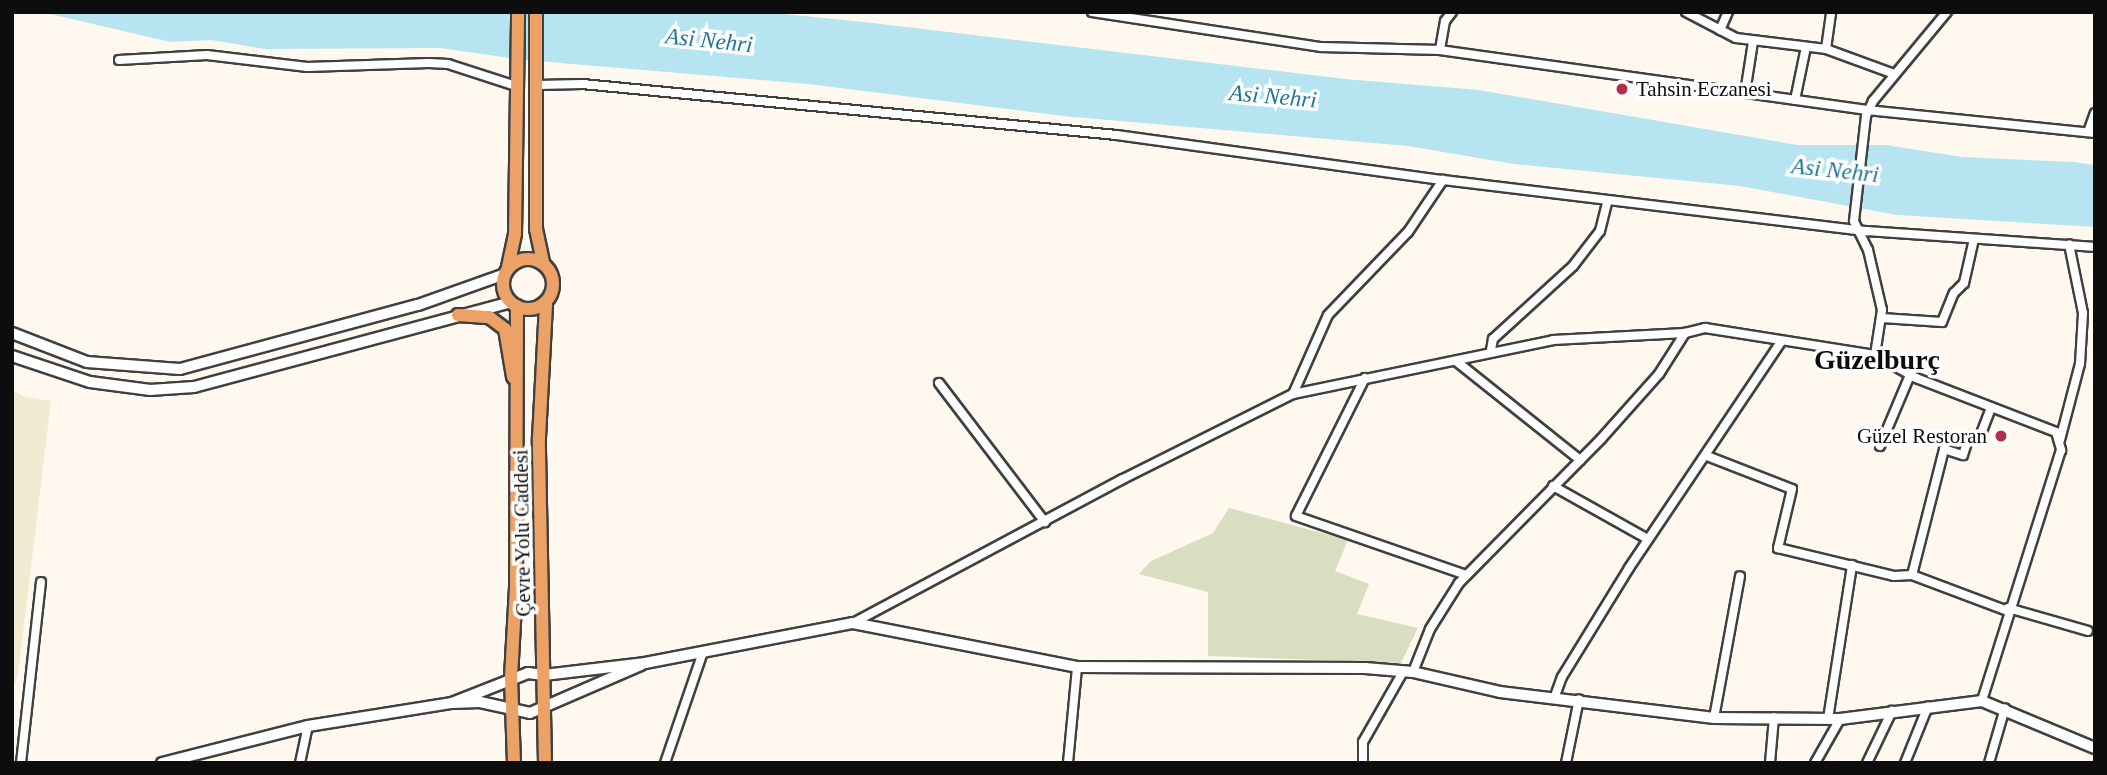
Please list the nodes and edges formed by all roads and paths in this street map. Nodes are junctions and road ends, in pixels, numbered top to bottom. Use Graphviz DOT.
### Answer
graph roads {
  1 [pos="517,12"];
  2 [pos="536,12"];
  3 [pos="1092,12"];
  4 [pos="1452,12"];
  5 [pos="1686,12"];
  6 [pos="1728,12"];
  7 [pos="1831,12"];
  8 [pos="1947,12"];
  9 [pos="1720,30"];
  10 [pos="1753,43"];
  11 [pos="1806,47"];
  12 [pos="1826,49"];
  13 [pos="1440,50"];
  14 [pos="119,60"];
  15 [pos="1894,74"];
  16 [pos="537,80"];
  17 [pos="516,86"];
  18 [pos="1745,93"];
  19 [pos="1795,100"];
  20 [pos="1867,110"];
  21 [pos="2095,113"];
  22 [pos="2092,133"];
  23 [pos="1443,180"];
  24 [pos="1608,200"];
  25 [pos="1857,225"];
  26 [pos="1974,239"];
  27 [pos="2069,244"];
  28 [pos="2095,247"];
  29 [pos="543,262"];
  30 [pos="506,271"];
  31 [pos="546,303"];
  32 [pos="514,304"];
  33 [pos="457,315"];
  34 [pos="1882,318"];
  35 [pos="12,333"];
  36 [pos="1685,333"];
  37 [pos="1781,342"];
  38 [pos="1491,350"];
  39 [pos="1875,355"];
  40 [pos="12,356"];
  41 [pos="1456,361"];
  42 [pos="1910,375"];
  43 [pos="1365,378"];
  44 [pos="939,383"];
  45 [pos="519,388"];
  46 [pos="1293,394"];
  47 [pos="1991,408"];
  48 [pos="2060,440"];
  49 [pos="1880,446"];
  50 [pos="1707,456"];
  51 [pos="1580,460"];
  52 [pos="1553,486"];
  53 [pos="1045,522"];
  54 [pos="1648,539"];
  55 [pos="1853,565"];
  56 [pos="1466,575"];
  57 [pos="1912,575"];
  58 [pos="1740,576"];
  59 [pos="41,582"];
  60 [pos="2008,610"];
  61 [pos="853,623"];
  62 [pos="2088,631"];
  63 [pos="703,652"];
  64 [pos="645,663"];
  65 [pos="1077,667"];
  66 [pos="1408,672"];
  67 [pos="544,675"];
  68 [pos="511,677"];
  69 [pos="1555,696"];
  70 [pos="1579,699"];
  71 [pos="1982,701"];
  72 [pos="452,703"];
  73 [pos="1928,706"];
  74 [pos="2005,708"];
  75 [pos="511,709"];
  76 [pos="546,709"];
  77 [pos="1892,711"];
  78 [pos="1774,717"];
  79 [pos="1714,718"];
  80 [pos="1828,719"];
  81 [pos="1840,719"];
  82 [pos="308,726"];
  83 [pos="2095,748"];
  84 [pos="21,763"];
  85 [pos="162,763"];
  86 [pos="300,763"];
  87 [pos="514,763"];
  88 [pos="545,763"];
  89 [pos="665,763"];
  90 [pos="1068,763"];
  91 [pos="1363,763"];
  92 [pos="1566,763"];
  93 [pos="1770,763"];
  94 [pos="1815,763"];
  95 [pos="1867,763"];
  96 [pos="1905,763"];
  97 [pos="1989,763"];
  1 -- 17 [label="highway, Çevre Yolu Caddesi"];
  2 -- 16 [label="highway, Çevre Yolu Caddesi"];
  3 -- 13 [label="street"];
  4 -- 13 [label="street"];
  5 -- 9 [label="street"];
  6 -- 9 [label="street"];
  7 -- 12 [label="street"];
  8 -- 15 [label="street"];
  9 -- 10 [label="street"];
  10 -- 11 [label="street"];
  10 -- 18 [label="street"];
  11 -- 12 [label="street"];
  11 -- 19 [label="street"];
  12 -- 15 [label="street"];
  13 -- 18 [label="street"];
  14 -- 17 [label="street"];
  15 -- 20 [label="street"];
  16 -- 23 [label="street"];
  16 -- 29 [label="highway, Çevre Yolu Caddesi"];
  17 -- 30 [label="highway, Çevre Yolu Caddesi"];
  18 -- 19 [label="street"];
  19 -- 20 [label="street"];
  20 -- 22 [label="street"];
  20 -- 25 [label="street"];
  21 -- 22 [label="street"];
  23 -- 24 [label="street"];
  23 -- 46 [label="street"];
  24 -- 25 [label="street"];
  24 -- 38 [label="street"];
  25 -- 26 [label="street"];
  25 -- 34 [label="street"];
  26 -- 27 [label="street"];
  26 -- 34 [label="street"];
  27 -- 28 [label="street"];
  27 -- 48 [label="street"];
  29 -- 30 [label="highway"];
  29 -- 31 [label="highway, Çevre Yolu Caddesi"];
  30 -- 32 [label="highway, Çevre Yolu Caddesi"];
  30 -- 35 [label="street"];
  31 -- 32 [label="highway"];
  31 -- 67 [label="highway, Çevre Yolu Caddesi"];
  32 -- 33 [label="street"];
  32 -- 45 [label="highway, Çevre Yolu Caddesi"];
  33 -- 40 [label="street"];
  33 -- 45 [label="highway"];
  34 -- 39 [label="street"];
  36 -- 37 [label="street"];
  36 -- 38 [label="street"];
  36 -- 51 [label="street"];
  37 -- 39 [label="street"];
  37 -- 50 [label="street"];
  38 -- 41 [label="street"];
  39 -- 42 [label="street"];
  41 -- 43 [label="street"];
  41 -- 51 [label="street"];
  42 -- 47 [label="street"];
  42 -- 49 [label="street"];
  43 -- 46 [label="street"];
  43 -- 56 [label="street"];
  44 -- 53 [label="street"];
  45 -- 68 [label="highway, Çevre Yolu Caddesi"];
  46 -- 53 [label="street"];
  47 -- 48 [label="street"];
  47 -- 57 [label="street"];
  48 -- 60 [label="street"];
  50 -- 54 [label="street"];
  50 -- 55 [label="street"];
  51 -- 52 [label="street"];
  52 -- 54 [label="street"];
  52 -- 56 [label="street"];
  53 -- 61 [label="street"];
  54 -- 69 [label="street"];
  55 -- 57 [label="street"];
  55 -- 80 [label="street"];
  56 -- 66 [label="street"];
  57 -- 60 [label="street"];
  58 -- 79 [label="street"];
  59 -- 84 [label="street"];
  60 -- 62 [label="street"];
  60 -- 71 [label="street"];
  61 -- 63 [label="street"];
  61 -- 65 [label="street"];
  63 -- 64 [label="street"];
  63 -- 89 [label="street"];
  64 -- 67 [label="street"];
  64 -- 76 [label="street"];
  65 -- 66 [label="street"];
  65 -- 90 [label="street"];
  66 -- 69 [label="street"];
  66 -- 91 [label="street"];
  67 -- 68 [label="street"];
  67 -- 76 [label="highway, Çevre Yolu Caddesi"];
  68 -- 72 [label="street"];
  68 -- 75 [label="highway, Çevre Yolu Caddesi"];
  69 -- 70 [label="street"];
  70 -- 79 [label="street"];
  70 -- 92 [label="street"];
  71 -- 73 [label="street"];
  71 -- 74 [label="street"];
  72 -- 75 [label="street"];
  72 -- 82 [label="street"];
  73 -- 77 [label="street"];
  73 -- 96 [label="street"];
  74 -- 83 [label="street"];
  74 -- 97 [label="street"];
  75 -- 76 [label="street"];
  75 -- 87 [label="highway, Çevre Yolu Caddesi"];
  76 -- 88 [label="highway, Çevre Yolu Caddesi"];
  77 -- 81 [label="street"];
  77 -- 95 [label="street"];
  78 -- 79 [label="street"];
  78 -- 80 [label="street"];
  78 -- 93 [label="street"];
  80 -- 81 [label="street"];
  81 -- 94 [label="street"];
  82 -- 85 [label="street"];
  82 -- 86 [label="street"];
}
